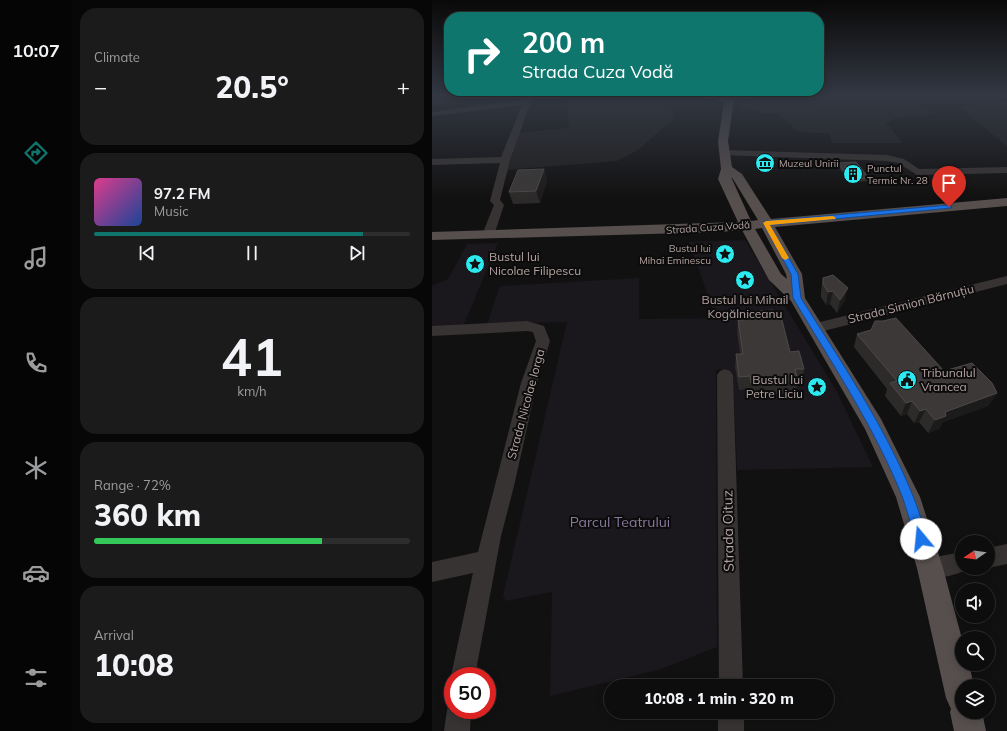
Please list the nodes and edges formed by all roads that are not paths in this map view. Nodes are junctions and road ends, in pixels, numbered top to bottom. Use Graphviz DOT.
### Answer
graph roads {
  1 [pos="515,130"];
  2 [pos="725,130"];
  3 [pos="724,153"];
  4 [pos="504,160"];
  5 [pos="432,162"];
  6 [pos="727,169"];
  7 [pos="1007,170"];
  8 [pos="1007,202"];
  9 [pos="766,223"];
  10 [pos="746,225"];
  11 [pos="488,235"];
  12 [pos="432,236"];
  13 [pos="1007,280"];
  14 [pos="797,298"];
  15 [pos="816,328"];
  16 [pos="432,331"];
  17 [pos="725,376"];
  18 [pos="1007,554"];
  19 [pos="995,557"];
  20 [pos="486,560"];
  21 [pos="955,563"];
  22 [pos="930,568"];
  23 [pos="432,572"];
  24 [pos="465,667"];
  25 [pos="731,679"];
  26 [pos="957,679"];
  27 [pos="459,719"];
  28 [pos="731,719"];
  29 [pos="967,719"];
  30 [pos="458,731"];
  31 [pos="731,731"];
  32 [pos="970,731"];
  1 -- 4 [label="street"];
  2 -- 3 [label="main road"];
  3 -- 6 [label="main road"];
  3 -- 7 [label="street"];
  4 -- 5 [label="street"];
  4 -- 11 [label="street"];
  6 -- 9 [label="main road"];
  6 -- 10 [label="main road"];
  8 -- 9 [label="main road, Strada Cuza Vodă"];
  9 -- 10 [label="main road, Strada Cuza Vodă"];
  9 -- 14 [label="main road"];
  10 -- 11 [label="main road, Strada Cuza Vodă"];
  10 -- 14 [label="main road"];
  11 -- 12 [label="main road, Strada Cuza Vodă"];
  13 -- 15 [label="street, Strada Simion Bărnuțiu"];
  14 -- 15 [label="main road"];
  15 -- 22 [label="main road"];
  16 -- 20 [label="street, Strada Nicolae Iorga"];
  17 -- 25 [label="street, Strada Oituz"];
  18 -- 19 [label="street"];
  20 -- 23 [label="street"];
  20 -- 24 [label="street"];
  21 -- 22 [label="street"];
  22 -- 26 [label="main road"];
  27 -- 30 [label="street"];
  28 -- 31 [label="street"];
  29 -- 32 [label="main road"];
}
